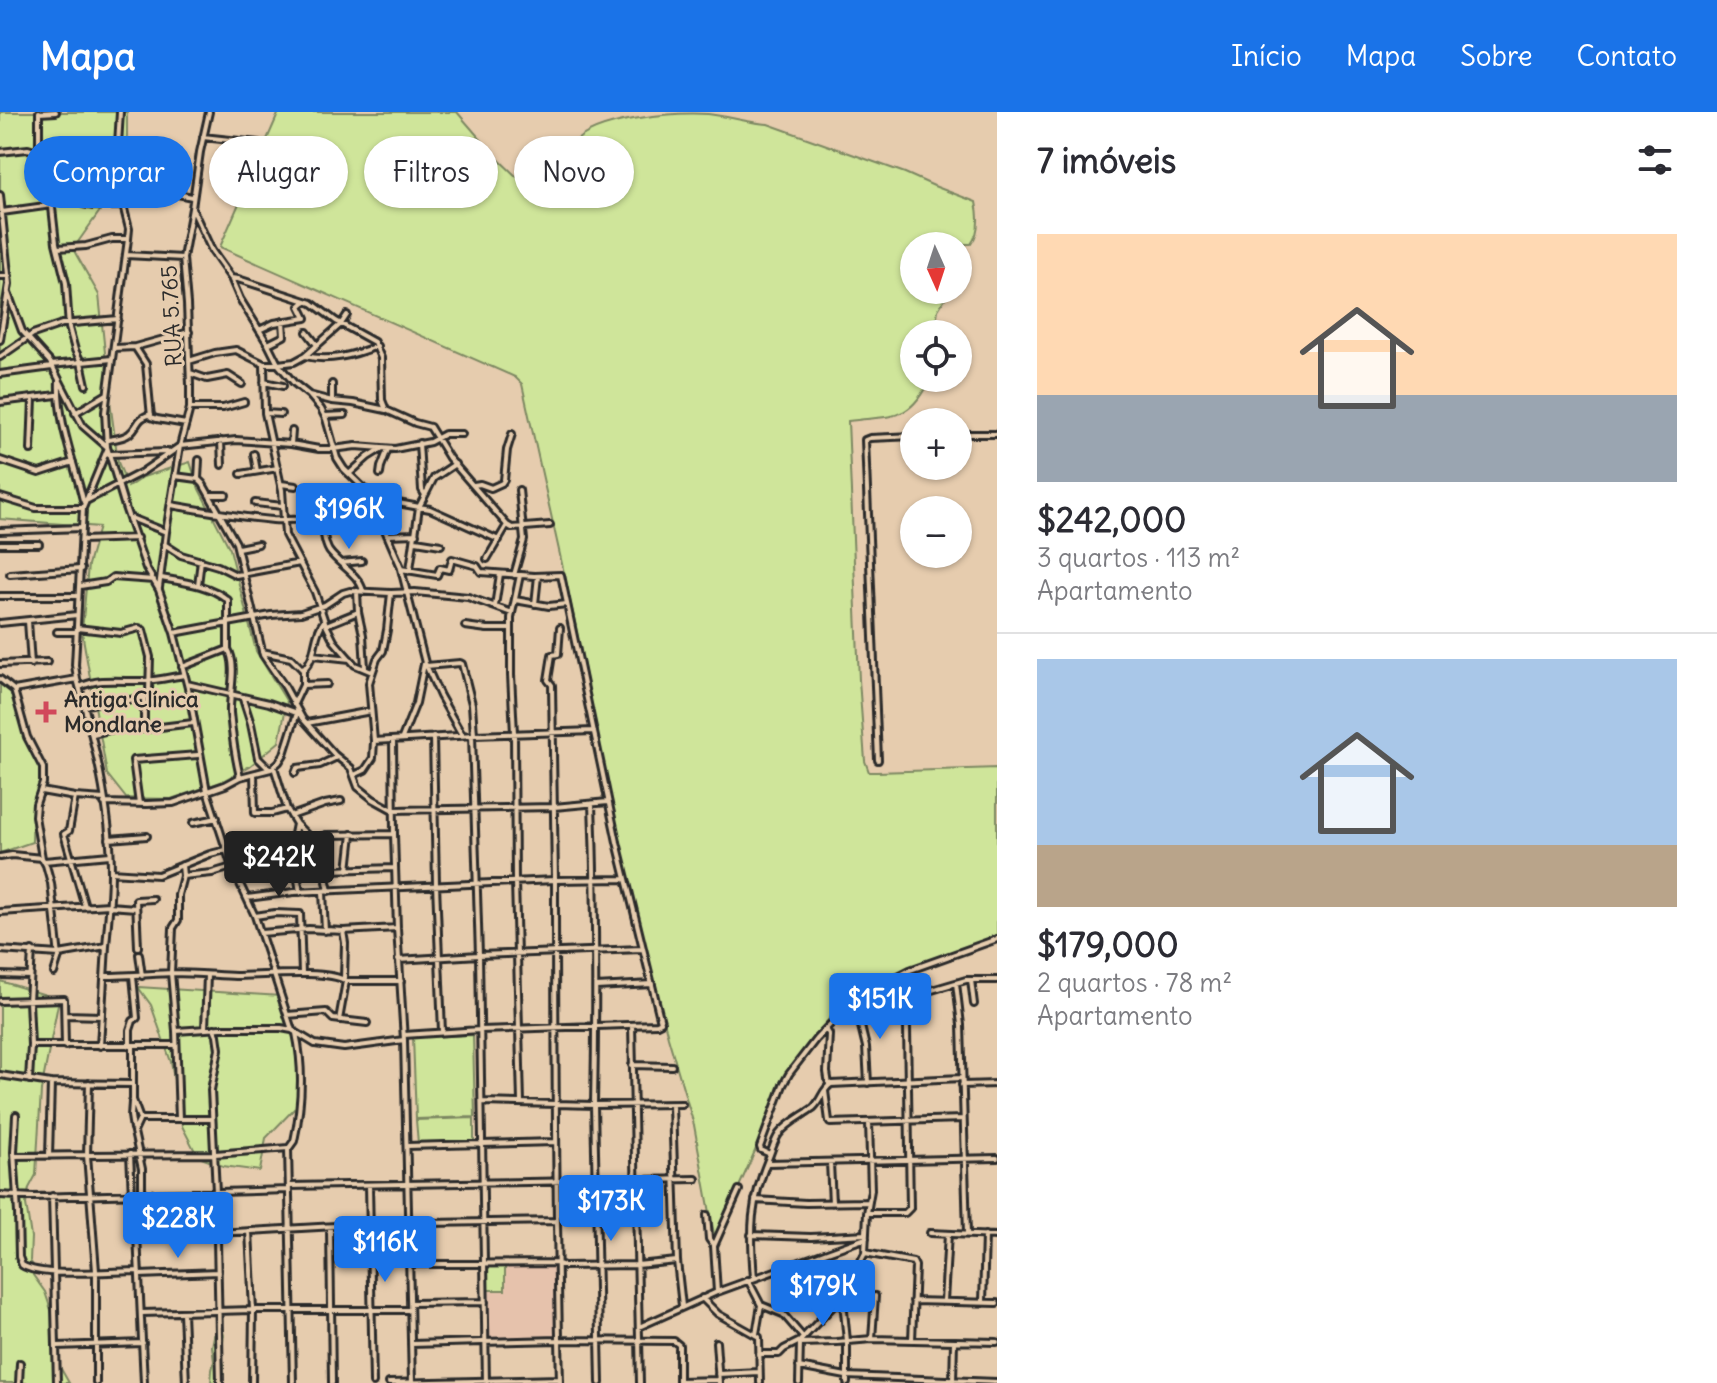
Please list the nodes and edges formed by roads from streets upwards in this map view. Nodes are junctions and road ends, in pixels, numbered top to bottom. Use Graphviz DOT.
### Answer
graph roads {
  1 [pos="39,112"];
  2 [pos="56,112"];
  3 [pos="120,112"];
  4 [pos="209,112"];
  5 [pos="39,136"];
  6 [pos="119,136"];
  7 [pos="203,137"];
  8 [pos="209,138"];
  9 [pos="24,149"];
  10 [pos="0,152"];
  11 [pos="0,195"];
  12 [pos="193,197"];
  13 [pos="31,208"];
  14 [pos="52,208"];
  15 [pos="123,208"];
  16 [pos="192,208"];
  17 [pos="2,212"];
  18 [pos="128,239"];
  19 [pos="58,248"];
  20 [pos="126,255"];
  21 [pos="183,258"];
  22 [pos="0,276"];
  23 [pos="9,276"];
  24 [pos="231,278"];
  25 [pos="8,293"];
  26 [pos="306,301"];
  27 [pos="3,302"];
  28 [pos="347,315"];
  29 [pos="118,319"];
  30 [pos="283,321"];
  31 [pos="69,323"];
  32 [pos="341,324"];
  33 [pos="259,330"];
  34 [pos="189,332"];
  35 [pos="307,332"];
  36 [pos="27,338"];
  37 [pos="0,340"];
  38 [pos="268,344"];
  39 [pos="317,345"];
  40 [pos="377,346"];
  41 [pos="135,347"];
  42 [pos="114,348"];
  43 [pos="305,356"];
  44 [pos="0,357"];
  45 [pos="112,359"];
  46 [pos="189,361"];
  47 [pos="81,362"];
  48 [pos="264,364"];
  49 [pos="278,364"];
  50 [pos="52,366"];
  51 [pos="190,373"];
  52 [pos="0,374"];
  53 [pos="59,380"];
  54 [pos="264,382"];
  55 [pos="242,384"];
  56 [pos="332,384"];
  57 [pos="86,385"];
  58 [pos="283,386"];
  59 [pos="107,394"];
  60 [pos="58,395"];
  61 [pos="309,395"];
  62 [pos="33,399"];
  63 [pos="332,401"];
  64 [pos="0,402"];
  65 [pos="244,402"];
  66 [pos="190,408"];
  67 [pos="386,410"];
  68 [pos="75,413"];
  69 [pos="265,413"];
  70 [pos="151,414"];
  71 [pos="281,414"];
  72 [pos="345,415"];
  73 [pos="325,416"];
  74 [pos="186,424"];
  75 [pos="292,431"];
  76 [pos="462,434"];
  77 [pos="512,434"];
  78 [pos="972,434"];
  79 [pos="997,434"];
  80 [pos="900,437"];
  81 [pos="435,438"];
  82 [pos="107,440"];
  83 [pos="221,441"];
  84 [pos="271,442"];
  85 [pos="419,443"];
  86 [pos="291,444"];
  87 [pos="180,446"];
  88 [pos="386,448"];
  89 [pos="333,449"];
  90 [pos="31,450"];
  91 [pos="108,450"];
  92 [pos="169,452"];
  93 [pos="254,454"];
  94 [pos="0,460"];
  95 [pos="199,460"];
  96 [pos="73,462"];
  97 [pos="455,464"];
  98 [pos="222,465"];
  99 [pos="278,468"];
  100 [pos="257,471"];
  101 [pos="241,474"];
  102 [pos="349,474"];
  103 [pos="380,474"];
  104 [pos="175,476"];
  105 [pos="198,479"];
  106 [pos="118,484"];
  107 [pos="281,484"];
  108 [pos="474,485"];
  109 [pos="296,486"];
  110 [pos="363,487"];
  111 [pos="519,490"];
  112 [pos="369,493"];
  113 [pos="209,495"];
  114 [pos="226,495"];
  115 [pos="425,495"];
  116 [pos="0,497"];
  117 [pos="255,503"];
  118 [pos="350,503"];
  119 [pos="84,505"];
  120 [pos="171,505"];
  121 [pos="283,506"];
  122 [pos="419,507"];
  123 [pos="218,513"];
  124 [pos="130,518"];
  125 [pos="285,521"];
  126 [pos="507,525"];
  127 [pos="550,525"];
  128 [pos="523,527"];
  129 [pos="82,528"];
  130 [pos="0,531"];
  131 [pos="166,532"];
  132 [pos="416,534"];
  133 [pos="387,535"];
  134 [pos="137,538"];
  135 [pos="82,540"];
  136 [pos="499,540"];
  137 [pos="415,541"];
  138 [pos="0,544"];
  139 [pos="39,544"];
  140 [pos="164,544"];
  141 [pos="258,544"];
  142 [pos="441,545"];
  143 [pos="238,548"];
  144 [pos="487,559"];
  145 [pos="201,560"];
  146 [pos="362,561"];
  147 [pos="300,563"];
  148 [pos="341,563"];
  149 [pos="81,569"];
  150 [pos="401,569"];
  151 [pos="410,569"];
  152 [pos="10,574"];
  153 [pos="500,574"];
  154 [pos="243,575"];
  155 [pos="517,575"];
  156 [pos="538,576"];
  157 [pos="161,578"];
  158 [pos="154,580"];
  159 [pos="198,585"];
  160 [pos="80,586"];
  161 [pos="159,590"];
  162 [pos="360,591"];
  163 [pos="407,592"];
  164 [pos="391,593"];
  165 [pos="0,596"];
  166 [pos="78,596"];
  167 [pos="515,600"];
  168 [pos="535,604"];
  169 [pos="567,604"];
  170 [pos="495,606"];
  171 [pos="320,607"];
  172 [pos="358,612"];
  173 [pos="512,613"];
  174 [pos="77,615"];
  175 [pos="255,619"];
  176 [pos="28,621"];
  177 [pos="0,623"];
  178 [pos="229,623"];
  179 [pos="325,623"];
  180 [pos="465,626"];
  181 [pos="560,628"];
  182 [pos="511,629"];
  183 [pos="76,630"];
  184 [pos="57,632"];
  185 [pos="174,633"];
  186 [pos="228,649"];
  187 [pos="262,652"];
  188 [pos="313,655"];
  189 [pos="350,659"];
  190 [pos="47,662"];
  191 [pos="0,664"];
  192 [pos="31,664"];
  193 [pos="426,664"];
  194 [pos="182,667"];
  195 [pos="365,669"];
  196 [pos="303,670"];
  197 [pos="372,672"];
  198 [pos="184,675"];
  199 [pos="0,679"];
  200 [pos="77,679"];
  201 [pos="149,681"];
  202 [pos="186,684"];
  203 [pos="327,684"];
  204 [pos="303,685"];
  205 [pos="79,688"];
  206 [pos="14,690"];
  207 [pos="230,696"];
  208 [pos="144,697"];
  209 [pos="243,698"];
  210 [pos="294,704"];
  211 [pos="84,706"];
  212 [pos="371,711"];
  213 [pos="297,712"];
  214 [pos="193,723"];
  215 [pos="307,723"];
  216 [pos="144,729"];
  217 [pos="594,731"];
  218 [pos="514,733"];
  219 [pos="552,733"];
  220 [pos="92,735"];
  221 [pos="462,735"];
  222 [pos="473,735"];
  223 [pos="433,737"];
  224 [pos="402,738"];
  225 [pos="393,740"];
  226 [pos="374,741"];
  227 [pos="199,755"];
  228 [pos="337,757"];
  229 [pos="878,760"];
  230 [pos="272,768"];
  231 [pos="295,773"];
  232 [pos="254,774"];
  233 [pos="354,775"];
  234 [pos="240,777"];
  235 [pos="41,791"];
  236 [pos="207,791"];
  237 [pos="75,797"];
  238 [pos="104,801"];
  239 [pos="341,801"];
  240 [pos="608,802"];
  241 [pos="139,804"];
  242 [pos="592,804"];
  243 [pos="514,807"];
  244 [pos="554,807"];
  245 [pos="287,809"];
  246 [pos="434,809"];
  247 [pos="474,809"];
  248 [pos="393,810"];
  249 [pos="291,816"];
  250 [pos="217,818"];
  251 [pos="193,823"];
  252 [pos="296,824"];
  253 [pos="352,834"];
  254 [pos="394,834"];
  255 [pos="147,836"];
  256 [pos="109,840"];
  257 [pos="312,840"];
  258 [pos="292,847"];
  259 [pos="226,850"];
  260 [pos="110,855"];
  261 [pos="0,857"];
  262 [pos="72,859"];
  263 [pos="43,860"];
  264 [pos="182,865"];
  265 [pos="232,867"];
  266 [pos="395,868"];
  267 [pos="328,870"];
  268 [pos="348,870"];
  269 [pos="111,872"];
  270 [pos="183,876"];
  271 [pos="625,879"];
  272 [pos="555,880"];
  273 [pos="595,880"];
  274 [pos="515,881"];
  275 [pos="476,882"];
  276 [pos="436,884"];
  277 [pos="395,887"];
  278 [pos="326,891"];
  279 [pos="300,892"];
  280 [pos="247,898"];
  281 [pos="153,899"];
  282 [pos="85,906"];
  283 [pos="109,906"];
  284 [pos="53,908"];
  285 [pos="136,908"];
  286 [pos="0,912"];
  287 [pos="255,916"];
  288 [pos="397,928"];
  289 [pos="301,930"];
  290 [pos="325,931"];
  291 [pos="343,931"];
  292 [pos="261,933"];
  293 [pos="997,939"];
  294 [pos="106,946"];
  295 [pos="138,947"];
  296 [pos="642,949"];
  297 [pos="0,950"];
  298 [pos="32,951"];
  299 [pos="596,952"];
  300 [pos="555,953"];
  301 [pos="59,954"];
  302 [pos="139,954"];
  303 [pos="517,954"];
  304 [pos="479,955"];
  305 [pos="439,958"];
  306 [pos="398,960"];
  307 [pos="54,973"];
  308 [pos="171,973"];
  309 [pos="273,974"];
  310 [pos="302,974"];
  311 [pos="0,975"];
  312 [pos="207,975"];
  313 [pos="30,976"];
  314 [pos="104,976"];
  315 [pos="133,976"];
  316 [pos="142,976"];
  317 [pos="908,977"];
  318 [pos="345,980"];
  319 [pos="971,980"];
  320 [pos="997,980"];
  321 [pos="401,981"];
  322 [pos="956,983"];
  323 [pos="652,984"];
  324 [pos="596,987"];
  325 [pos="914,994"];
  326 [pos="0,1001"];
  327 [pos="29,1001"];
  328 [pos="974,1004"];
  329 [pos="903,1012"];
  330 [pos="66,1015"];
  331 [pos="287,1015"];
  332 [pos="102,1016"];
  333 [pos="339,1020"];
  334 [pos="367,1023"];
  335 [pos="632,1025"];
  336 [pos="596,1026"];
  337 [pos="214,1028"];
  338 [pos="221,1028"];
  339 [pos="556,1028"];
  340 [pos="825,1028"];
  341 [pos="205,1029"];
  342 [pos="519,1029"];
  343 [pos="480,1030"];
  344 [pos="176,1031"];
  345 [pos="294,1032"];
  346 [pos="442,1032"];
  347 [pos="217,1035"];
  348 [pos="404,1038"];
  349 [pos="31,1045"];
  350 [pos="176,1045"];
  351 [pos="65,1046"];
  352 [pos="100,1046"];
  353 [pos="131,1046"];
  354 [pos="632,1065"];
  355 [pos="672,1066"];
  356 [pos="0,1075"];
  357 [pos="29,1080"];
  358 [pos="908,1081"];
  359 [pos="962,1082"];
  360 [pos="51,1083"];
  361 [pos="89,1083"];
  362 [pos="868,1083"];
  363 [pos="133,1084"];
  364 [pos="997,1084"];
  365 [pos="827,1087"];
  366 [pos="133,1100"];
  367 [pos="482,1102"];
  368 [pos="521,1102"];
  369 [pos="554,1103"];
  370 [pos="633,1104"];
  371 [pos="682,1104"];
  372 [pos="594,1105"];
  373 [pos="672,1105"];
  374 [pos="16,1115"];
  375 [pos="140,1119"];
  376 [pos="179,1119"];
  377 [pos="211,1119"];
  378 [pos="963,1119"];
  379 [pos="909,1120"];
  380 [pos="869,1122"];
  381 [pos="134,1132"];
  382 [pos="555,1142"];
  383 [pos="482,1144"];
  384 [pos="407,1146"];
  385 [pos="288,1148"];
  386 [pos="139,1153"];
  387 [pos="130,1154"];
  388 [pos="215,1154"];
  389 [pos="770,1154"];
  390 [pos="87,1155"];
  391 [pos="15,1156"];
  392 [pos="49,1156"];
  393 [pos="997,1158"];
  394 [pos="964,1159"];
  395 [pos="908,1160"];
  396 [pos="870,1161"];
  397 [pos="830,1163"];
  398 [pos="766,1164"];
  399 [pos="696,1179"];
  400 [pos="635,1180"];
  401 [pos="676,1180"];
  402 [pos="595,1181"];
  403 [pos="483,1182"];
  404 [pos="556,1182"];
  405 [pos="408,1183"];
  406 [pos="369,1185"];
  407 [pos="289,1188"];
  408 [pos="739,1190"];
  409 [pos="216,1192"];
  410 [pos="142,1194"];
  411 [pos="0,1195"];
  412 [pos="18,1195"];
  413 [pos="91,1195"];
  414 [pos="132,1195"];
  415 [pos="52,1196"];
  416 [pos="754,1200"];
  417 [pos="869,1202"];
  418 [pos="832,1203"];
  419 [pos="867,1213"];
  420 [pos="707,1215"];
  421 [pos="557,1221"];
  422 [pos="409,1223"];
  423 [pos="484,1223"];
  424 [pos="370,1224"];
  425 [pos="330,1227"];
  426 [pos="290,1229"];
  427 [pos="249,1231"];
  428 [pos="217,1233"];
  429 [pos="930,1233"];
  430 [pos="137,1234"];
  431 [pos="948,1234"];
  432 [pos="967,1234"];
  433 [pos="751,1235"];
  434 [pos="985,1235"];
  435 [pos="866,1236"];
  436 [pos="997,1236"];
  437 [pos="714,1246"];
  438 [pos="865,1253"];
  439 [pos="677,1261"];
  440 [pos="800,1261"];
  441 [pos="484,1262"];
  442 [pos="557,1263"];
  443 [pos="410,1264"];
  444 [pos="637,1265"];
  445 [pos="597,1266"];
  446 [pos="96,1271"];
  447 [pos="55,1272"];
  448 [pos="218,1272"];
  449 [pos="138,1273"];
  450 [pos="754,1278"];
  451 [pos="748,1280"];
  452 [pos="717,1292"];
  453 [pos="844,1293"];
  454 [pos="875,1296"];
  455 [pos="702,1298"];
  456 [pos="913,1301"];
  457 [pos="944,1301"];
  458 [pos="485,1302"];
  459 [pos="983,1302"];
  460 [pos="410,1303"];
  461 [pos="836,1303"];
  462 [pos="997,1303"];
  463 [pos="761,1305"];
  464 [pos="682,1307"];
  465 [pos="372,1309"];
  466 [pos="253,1310"];
  467 [pos="292,1310"];
  468 [pos="410,1310"];
  469 [pos="219,1311"];
  470 [pos="331,1311"];
  471 [pos="183,1312"];
  472 [pos="142,1313"];
  473 [pos="639,1327"];
  474 [pos="755,1335"];
  475 [pos="872,1339"];
  476 [pos="559,1340"];
  477 [pos="639,1340"];
  478 [pos="801,1340"];
  479 [pos="912,1340"];
  480 [pos="599,1341"];
  481 [pos="847,1341"];
  482 [pos="954,1341"];
  483 [pos="485,1342"];
  484 [pos="716,1342"];
  485 [pos="997,1342"];
  486 [pos="143,1343"];
  487 [pos="411,1344"];
  488 [pos="96,1345"];
  489 [pos="56,1346"];
  490 [pos="759,1354"];
  491 [pos="20,1363"];
  492 [pos="799,1367"];
  493 [pos="759,1372"];
  494 [pos="846,1376"];
  495 [pos="719,1379"];
  496 [pos="560,1381"];
  497 [pos="953,1381"];
  498 [pos="486,1382"];
  499 [pos="679,1382"];
  500 [pos="997,1382"];
  501 [pos="19,1383"];
  502 [pos="57,1383"];
  503 [pos="96,1383"];
  504 [pos="144,1383"];
  505 [pos="186,1383"];
  506 [pos="220,1383"];
  507 [pos="252,1383"];
  508 [pos="292,1383"];
  509 [pos="332,1383"];
  510 [pos="373,1383"];
  511 [pos="389,1383"];
  512 [pos="412,1383"];
  513 [pos="600,1383"];
  514 [pos="640,1383"];
  515 [pos="760,1383"];
  516 [pos="799,1383"];
  517 [pos="847,1383"];
  1 -- 2 [label="street"];
  1 -- 5 [label="street"];
  3 -- 6 [label="street"];
  4 -- 7 [label="street, RUA 5.765"];
  7 -- 8 [label="street"];
  7 -- 12 [label="street, RUA 5.765"];
  9 -- 10 [label="street"];
  11 -- 17 [label="street"];
  13 -- 17 [label="street"];
  14 -- 19 [label="street"];
  15 -- 18 [label="street"];
  16 -- 21 [label="street, RUA 5.765"];
  16 -- 24 [label="street"];
  17 -- 23 [label="street"];
  18 -- 19 [label="street"];
  18 -- 20 [label="street"];
  19 -- 31 [label="street"];
  20 -- 21 [label="street"];
  20 -- 29 [label="street"];
  21 -- 34 [label="street, RUA 5.765"];
  22 -- 23 [label="street"];
  23 -- 25 [label="street"];
  24 -- 26 [label="street"];
  24 -- 33 [label="street"];
  25 -- 27 [label="street"];
  25 -- 36 [label="street"];
  26 -- 30 [label="street"];
  26 -- 32 [label="street"];
  27 -- 37 [label="street"];
  28 -- 32 [label="street"];
  29 -- 31 [label="street"];
  29 -- 42 [label="street"];
  30 -- 33 [label="street"];
  30 -- 38 [label="street"];
  31 -- 36 [label="street"];
  31 -- 47 [label="street"];
  32 -- 39 [label="street"];
  32 -- 40 [label="street"];
  33 -- 38 [label="street"];
  34 -- 41 [label="street"];
  34 -- 46 [label="street, RUA 5.765"];
  35 -- 39 [label="street"];
  36 -- 44 [label="street"];
  36 -- 50 [label="street"];
  38 -- 49 [label="street"];
  39 -- 43 [label="street"];
  40 -- 43 [label="street"];
  40 -- 67 [label="street"];
  41 -- 42 [label="street"];
  41 -- 70 [label="street"];
  42 -- 45 [label="street"];
  43 -- 49 [label="street"];
  45 -- 47 [label="street"];
  45 -- 59 [label="street"];
  46 -- 48 [label="street"];
  46 -- 51 [label="street, RUA 5.765"];
  47 -- 50 [label="street"];
  47 -- 57 [label="street"];
  48 -- 49 [label="street"];
  48 -- 54 [label="street"];
  49 -- 61 [label="street"];
  50 -- 52 [label="street"];
  50 -- 53 [label="street"];
  51 -- 55 [label="street"];
  51 -- 66 [label="street, RUA 5.765"];
  53 -- 60 [label="street"];
  53 -- 68 [label="street"];
  54 -- 58 [label="street"];
  54 -- 69 [label="street"];
  56 -- 63 [label="street"];
  59 -- 68 [label="street"];
  59 -- 82 [label="street"];
  60 -- 62 [label="street"];
  60 -- 96 [label="street"];
  61 -- 63 [label="street"];
  61 -- 73 [label="street"];
  62 -- 64 [label="street"];
  62 -- 90 [label="street"];
  63 -- 67 [label="street"];
  65 -- 66 [label="street"];
  66 -- 74 [label="street, RUA 5.765"];
  67 -- 81 [label="street"];
  68 -- 91 [label="street"];
  69 -- 71 [label="street"];
  69 -- 84 [label="street"];
  70 -- 74 [label="street"];
  70 -- 82 [label="street"];
  72 -- 73 [label="street"];
  73 -- 89 [label="street"];
  74 -- 87 [label="street, RUA 5.765"];
  75 -- 86 [label="street"];
  76 -- 81 [label="street"];
  77 -- 108 [label="street"];
  78 -- 79 [label="street"];
  80 -- 229 [label="street"];
  81 -- 85 [label="street"];
  81 -- 97 [label="street"];
  82 -- 91 [label="street"];
  83 -- 84 [label="street"];
  83 -- 87 [label="street"];
  83 -- 98 [label="street"];
  84 -- 86 [label="street"];
  84 -- 99 [label="street"];
  85 -- 88 [label="street"];
  85 -- 115 [label="street"];
  86 -- 89 [label="street"];
  87 -- 92 [label="street"];
  87 -- 104 [label="street, RUA 5.765"];
  88 -- 89 [label="street"];
  88 -- 102 [label="street"];
  88 -- 103 [label="street"];
  89 -- 102 [label="street"];
  91 -- 92 [label="street"];
  91 -- 106 [label="street"];
  91 -- 119 [label="street"];
  92 -- 106 [label="street"];
  93 -- 100 [label="street"];
  94 -- 96 [label="street"];
  95 -- 105 [label="street"];
  96 -- 119 [label="street"];
  97 -- 108 [label="street"];
  97 -- 115 [label="street"];
  99 -- 100 [label="street"];
  99 -- 107 [label="street"];
  100 -- 101 [label="street"];
  102 -- 110 [label="street"];
  104 -- 105 [label="street"];
  104 -- 120 [label="street, RUA 5.765"];
  105 -- 113 [label="street"];
  106 -- 119 [label="street"];
  106 -- 124 [label="street"];
  107 -- 109 [label="street"];
  107 -- 121 [label="street"];
  108 -- 126 [label="street"];
  110 -- 112 [label="street"];
  110 -- 118 [label="street"];
  111 -- 128 [label="street"];
  112 -- 122 [label="street"];
  112 -- 133 [label="street"];
  113 -- 114 [label="street"];
  113 -- 123 [label="street"];
  115 -- 122 [label="street"];
  116 -- 119 [label="street"];
  117 -- 121 [label="street"];
  119 -- 129 [label="street"];
  120 -- 123 [label="street"];
  120 -- 131 [label="street, RUA 5.765"];
  121 -- 125 [label="street"];
  122 -- 132 [label="street"];
  122 -- 136 [label="street"];
  123 -- 125 [label="street"];
  123 -- 143 [label="street"];
  124 -- 131 [label="street"];
  124 -- 134 [label="street"];
  125 -- 147 [label="street"];
  125 -- 148 [label="street"];
  126 -- 128 [label="street"];
  126 -- 136 [label="street"];
  127 -- 128 [label="street"];
  128 -- 155 [label="street"];
  129 -- 130 [label="street"];
  129 -- 135 [label="street"];
  131 -- 140 [label="street, RUA 5.765"];
  132 -- 133 [label="street"];
  132 -- 137 [label="street"];
  133 -- 150 [label="street"];
  134 -- 135 [label="street"];
  134 -- 158 [label="street"];
  135 -- 149 [label="street"];
  136 -- 144 [label="street"];
  137 -- 142 [label="street"];
  137 -- 151 [label="street"];
  138 -- 139 [label="street"];
  140 -- 145 [label="street"];
  140 -- 157 [label="street, RUA 5.765"];
  141 -- 143 [label="street"];
  143 -- 154 [label="street"];
  145 -- 154 [label="street"];
  145 -- 159 [label="street"];
  146 -- 148 [label="street"];
  147 -- 154 [label="street"];
  147 -- 171 [label="street"];
  148 -- 162 [label="street"];
  149 -- 152 [label="street"];
  149 -- 160 [label="street"];
  150 -- 151 [label="street"];
  150 -- 163 [label="street"];
  151 -- 153 [label="street"];
  153 -- 155 [label="street"];
  153 -- 170 [label="street"];
  154 -- 175 [label="street"];
  155 -- 156 [label="street"];
  155 -- 167 [label="street"];
  156 -- 168 [label="street"];
  156 -- 169 [label="street"];
  157 -- 159 [label="street"];
  157 -- 161 [label="street, RUA 5.765"];
  158 -- 160 [label="street"];
  158 -- 161 [label="street"];
  159 -- 178 [label="street"];
  160 -- 166 [label="street"];
  161 -- 185 [label="street"];
  162 -- 164 [label="street"];
  162 -- 171 [label="street"];
  162 -- 172 [label="street"];
  163 -- 164 [label="street"];
  163 -- 170 [label="street"];
  163 -- 193 [label="street"];
  164 -- 197 [label="street"];
  165 -- 166 [label="street"];
  166 -- 174 [label="street"];
  167 -- 168 [label="street"];
  167 -- 173 [label="street"];
  168 -- 169 [label="street"];
  169 -- 217 [label="street"];
  170 -- 173 [label="street"];
  171 -- 175 [label="street"];
  171 -- 179 [label="street"];
  172 -- 179 [label="street"];
  172 -- 195 [label="street"];
  173 -- 182 [label="street"];
  174 -- 176 [label="street"];
  174 -- 183 [label="street"];
  175 -- 178 [label="street"];
  175 -- 187 [label="street"];
  176 -- 177 [label="street"];
  176 -- 192 [label="street"];
  178 -- 185 [label="street"];
  178 -- 186 [label="street"];
  179 -- 188 [label="street"];
  179 -- 189 [label="street"];
  180 -- 182 [label="street"];
  181 -- 219 [label="street"];
  182 -- 218 [label="street"];
  183 -- 184 [label="street"];
  183 -- 200 [label="street"];
  183 -- 201 [label="street"];
  185 -- 194 [label="street"];
  186 -- 194 [label="street"];
  186 -- 207 [label="street"];
  187 -- 196 [label="street"];
  187 -- 210 [label="street"];
  188 -- 189 [label="street"];
  188 -- 196 [label="street"];
  189 -- 195 [label="street"];
  190 -- 192 [label="street"];
  191 -- 192 [label="street"];
  193 -- 221 [label="street"];
  193 -- 222 [label="street"];
  193 -- 224 [label="street"];
  194 -- 198 [label="street"];
  195 -- 197 [label="street"];
  196 -- 204 [label="street"];
  197 -- 212 [label="street"];
  198 -- 201 [label="street"];
  198 -- 202 [label="street"];
  199 -- 206 [label="street"];
  200 -- 205 [label="street"];
  200 -- 206 [label="street"];
  201 -- 205 [label="street"];
  201 -- 208 [label="street"];
  202 -- 207 [label="street"];
  202 -- 214 [label="street"];
  203 -- 204 [label="street"];
  204 -- 210 [label="street"];
  205 -- 211 [label="street"];
  206 -- 235 [label="street"];
  207 -- 209 [label="street"];
  207 -- 234 [label="street"];
  208 -- 211 [label="street"];
  208 -- 216 [label="street"];
  209 -- 213 [label="street"];
  209 -- 230 [label="street"];
  210 -- 213 [label="street"];
  211 -- 220 [label="street"];
  212 -- 215 [label="street"];
  212 -- 226 [label="street"];
  213 -- 215 [label="street"];
  213 -- 230 [label="street"];
  214 -- 216 [label="street"];
  214 -- 227 [label="street"];
  215 -- 228 [label="street"];
  216 -- 220 [label="street"];
  217 -- 219 [label="street"];
  217 -- 240 [label="street"];
  218 -- 219 [label="street"];
  218 -- 222 [label="street"];
  218 -- 243 [label="street"];
  219 -- 244 [label="street"];
  220 -- 238 [label="street"];
  221 -- 222 [label="street"];
  221 -- 223 [label="street"];
  222 -- 247 [label="street"];
  223 -- 224 [label="street"];
  223 -- 246 [label="street"];
  224 -- 225 [label="street"];
  225 -- 226 [label="street"];
  225 -- 248 [label="street"];
  226 -- 233 [label="street"];
  227 -- 236 [label="street"];
  227 -- 241 [label="street"];
  228 -- 231 [label="street"];
  228 -- 233 [label="street"];
  230 -- 232 [label="street"];
  230 -- 245 [label="street"];
  232 -- 234 [label="street"];
  232 -- 245 [label="street"];
  233 -- 248 [label="street"];
  234 -- 236 [label="street"];
  235 -- 237 [label="street"];
  235 -- 263 [label="street"];
  236 -- 241 [label="street"];
  236 -- 250 [label="street"];
  237 -- 238 [label="street"];
  237 -- 262 [label="street"];
  238 -- 241 [label="street"];
  238 -- 256 [label="street"];
  239 -- 249 [label="street"];
  240 -- 242 [label="street"];
  240 -- 271 [label="street"];
  242 -- 244 [label="street"];
  242 -- 273 [label="street"];
  243 -- 244 [label="street"];
  243 -- 247 [label="street"];
  243 -- 274 [label="street"];
  244 -- 272 [label="street"];
  245 -- 249 [label="street"];
  246 -- 247 [label="street"];
  246 -- 248 [label="street"];
  246 -- 276 [label="street"];
  247 -- 275 [label="street"];
  248 -- 254 [label="street"];
  249 -- 252 [label="street"];
  250 -- 251 [label="street"];
  250 -- 259 [label="street"];
  252 -- 257 [label="street"];
  252 -- 258 [label="street"];
  253 -- 254 [label="street"];
  253 -- 257 [label="street"];
  253 -- 268 [label="street"];
  254 -- 266 [label="street"];
  255 -- 256 [label="street"];
  256 -- 260 [label="street"];
  257 -- 258 [label="street"];
  257 -- 267 [label="street"];
  258 -- 259 [label="street"];
  258 -- 279 [label="street"];
  259 -- 264 [label="street"];
  259 -- 265 [label="street"];
  260 -- 262 [label="street"];
  260 -- 269 [label="street"];
  261 -- 263 [label="street"];
  262 -- 263 [label="street"];
  262 -- 282 [label="street"];
  263 -- 284 [label="street"];
  264 -- 269 [label="street"];
  264 -- 270 [label="street"];
  265 -- 270 [label="street"];
  265 -- 280 [label="street"];
  266 -- 268 [label="street"];
  266 -- 277 [label="street"];
  267 -- 268 [label="street"];
  267 -- 278 [label="street"];
  269 -- 283 [label="street"];
  270 -- 308 [label="street"];
  271 -- 273 [label="street"];
  271 -- 296 [label="street"];
  272 -- 273 [label="street"];
  272 -- 274 [label="street"];
  272 -- 300 [label="street"];
  273 -- 299 [label="street"];
  274 -- 275 [label="street"];
  274 -- 303 [label="street"];
  275 -- 276 [label="street"];
  275 -- 304 [label="street"];
  276 -- 277 [label="street"];
  276 -- 305 [label="street"];
  277 -- 278 [label="street"];
  277 -- 288 [label="street"];
  278 -- 279 [label="street"];
  278 -- 290 [label="street"];
  279 -- 280 [label="street"];
  280 -- 287 [label="street"];
  281 -- 285 [label="street"];
  282 -- 283 [label="street"];
  282 -- 284 [label="street"];
  283 -- 285 [label="street"];
  283 -- 294 [label="street"];
  284 -- 286 [label="street"];
  284 -- 301 [label="street"];
  285 -- 295 [label="street"];
  287 -- 289 [label="street"];
  287 -- 292 [label="street"];
  288 -- 291 [label="street"];
  288 -- 306 [label="street"];
  289 -- 290 [label="street"];
  289 -- 292 [label="street"];
  289 -- 310 [label="street"];
  290 -- 291 [label="street"];
  291 -- 318 [label="street"];
  292 -- 309 [label="street"];
  293 -- 340 [label="street"];
  294 -- 301 [label="street"];
  294 -- 314 [label="street"];
  296 -- 299 [label="street"];
  296 -- 323 [label="street"];
  297 -- 298 [label="street"];
  298 -- 301 [label="street"];
  298 -- 313 [label="street"];
  299 -- 300 [label="street"];
  299 -- 324 [label="street"];
  300 -- 303 [label="street"];
  300 -- 339 [label="street"];
  301 -- 307 [label="street"];
  302 -- 316 [label="street"];
  303 -- 304 [label="street"];
  303 -- 342 [label="street"];
  304 -- 305 [label="street"];
  304 -- 343 [label="street"];
  305 -- 306 [label="street"];
  305 -- 346 [label="street"];
  306 -- 321 [label="street"];
  308 -- 312 [label="street"];
  308 -- 316 [label="street"];
  308 -- 344 [label="street"];
  309 -- 310 [label="street"];
  309 -- 312 [label="street"];
  309 -- 331 [label="street"];
  310 -- 318 [label="street"];
  311 -- 313 [label="street"];
  312 -- 341 [label="street"];
  313 -- 327 [label="street"];
  314 -- 315 [label="street"];
  314 -- 332 [label="street"];
  315 -- 316 [label="street"];
  315 -- 353 [label="street"];
  317 -- 325 [label="street"];
  318 -- 321 [label="street"];
  318 -- 333 [label="street"];
  319 -- 320 [label="street"];
  319 -- 322 [label="street"];
  319 -- 328 [label="street"];
  321 -- 348 [label="street"];
  322 -- 325 [label="street"];
  322 -- 359 [label="street"];
  323 -- 324 [label="street"];
  323 -- 335 [label="street"];
  324 -- 336 [label="street"];
  325 -- 329 [label="street"];
  326 -- 327 [label="street"];
  327 -- 330 [label="street"];
  327 -- 349 [label="street"];
  329 -- 358 [label="street"];
  329 -- 362 [label="street"];
  330 -- 332 [label="street"];
  330 -- 351 [label="street"];
  331 -- 333 [label="street"];
  331 -- 345 [label="street"];
  332 -- 352 [label="street"];
  333 -- 334 [label="street"];
  335 -- 336 [label="street"];
  335 -- 354 [label="street"];
  336 -- 339 [label="street"];
  336 -- 372 [label="street"];
  337 -- 338 [label="street"];
  337 -- 341 [label="street"];
  337 -- 347 [label="street"];
  338 -- 345 [label="street"];
  338 -- 347 [label="street"];
  339 -- 342 [label="street"];
  339 -- 369 [label="street"];
  340 -- 365 [label="street"];
  340 -- 389 [label="street"];
  341 -- 344 [label="street"];
  342 -- 343 [label="street"];
  342 -- 368 [label="street"];
  343 -- 346 [label="street"];
  343 -- 367 [label="street"];
  344 -- 350 [label="street"];
  345 -- 348 [label="street"];
  345 -- 385 [label="street"];
  346 -- 348 [label="street"];
  347 -- 377 [label="street"];
  348 -- 384 [label="street"];
  349 -- 351 [label="street"];
  349 -- 357 [label="street"];
  350 -- 353 [label="street"];
  350 -- 376 [label="street"];
  351 -- 352 [label="street"];
  352 -- 353 [label="street"];
  353 -- 363 [label="street"];
  354 -- 355 [label="street"];
  354 -- 370 [label="street"];
  356 -- 357 [label="street"];
  357 -- 360 [label="street"];
  358 -- 359 [label="street"];
  358 -- 362 [label="street"];
  358 -- 379 [label="street"];
  359 -- 364 [label="street"];
  359 -- 378 [label="street"];
  360 -- 361 [label="street"];
  360 -- 392 [label="street"];
  361 -- 363 [label="street"];
  361 -- 390 [label="street"];
  362 -- 365 [label="street"];
  363 -- 366 [label="street"];
  365 -- 380 [label="street"];
  365 -- 389 [label="street"];
  366 -- 375 [label="street"];
  366 -- 381 [label="street"];
  367 -- 368 [label="street"];
  367 -- 383 [label="street"];
  368 -- 369 [label="street"];
  369 -- 372 [label="street"];
  369 -- 382 [label="street"];
  370 -- 372 [label="street"];
  370 -- 373 [label="street"];
  370 -- 400 [label="street"];
  371 -- 373 [label="street"];
  372 -- 402 [label="street"];
  373 -- 401 [label="street"];
  374 -- 391 [label="street"];
  375 -- 376 [label="street"];
  375 -- 381 [label="street"];
  376 -- 377 [label="street"];
  377 -- 388 [label="street"];
  378 -- 379 [label="street"];
  378 -- 394 [label="street"];
  379 -- 380 [label="street"];
  379 -- 395 [label="street"];
  380 -- 396 [label="street"];
  381 -- 386 [label="street"];
  382 -- 383 [label="street"];
  382 -- 404 [label="street"];
  383 -- 384 [label="street"];
  383 -- 403 [label="street"];
  384 -- 405 [label="street"];
  385 -- 388 [label="street"];
  385 -- 407 [label="street"];
  386 -- 387 [label="street"];
  386 -- 388 [label="street"];
  386 -- 410 [label="street"];
  387 -- 390 [label="street"];
  387 -- 414 [label="street"];
  388 -- 409 [label="street"];
  389 -- 398 [label="street"];
  390 -- 392 [label="street"];
  390 -- 413 [label="street"];
  391 -- 392 [label="street"];
  391 -- 412 [label="street"];
  393 -- 394 [label="street"];
  394 -- 395 [label="street"];
  394 -- 432 [label="street"];
  395 -- 396 [label="street"];
  395 -- 419 [label="street"];
  396 -- 397 [label="street"];
  396 -- 417 [label="street"];
  397 -- 398 [label="street"];
  397 -- 418 [label="street"];
  398 -- 416 [label="street"];
  399 -- 401 [label="street"];
  400 -- 401 [label="street"];
  400 -- 402 [label="street"];
  400 -- 444 [label="street"];
  401 -- 439 [label="street"];
  402 -- 404 [label="street"];
  402 -- 445 [label="street"];
  403 -- 404 [label="street"];
  403 -- 405 [label="street"];
  403 -- 423 [label="street"];
  404 -- 421 [label="street"];
  405 -- 406 [label="street"];
  405 -- 422 [label="street"];
  406 -- 407 [label="street"];
  406 -- 424 [label="street"];
  407 -- 409 [label="street"];
  407 -- 426 [label="street"];
  408 -- 437 [label="street"];
  409 -- 410 [label="street"];
  409 -- 428 [label="street"];
  410 -- 414 [label="street"];
  410 -- 430 [label="street"];
  411 -- 412 [label="street"];
  412 -- 415 [label="street"];
  412 -- 447 [label="street"];
  413 -- 414 [label="street"];
  413 -- 415 [label="street"];
  413 -- 446 [label="street"];
  415 -- 447 [label="street"];
  416 -- 418 [label="street"];
  416 -- 433 [label="street"];
  417 -- 418 [label="street"];
  417 -- 419 [label="street"];
  419 -- 435 [label="street"];
  420 -- 437 [label="street"];
  421 -- 423 [label="street"];
  421 -- 442 [label="street"];
  422 -- 423 [label="street"];
  422 -- 424 [label="street"];
  422 -- 443 [label="street"];
  423 -- 441 [label="street"];
  424 -- 425 [label="street"];
  424 -- 465 [label="street"];
  425 -- 426 [label="street"];
  425 -- 470 [label="street"];
  426 -- 427 [label="street"];
  426 -- 467 [label="street"];
  427 -- 428 [label="street"];
  427 -- 466 [label="street"];
  428 -- 430 [label="street"];
  428 -- 448 [label="street"];
  429 -- 431 [label="street"];
  430 -- 449 [label="street"];
  431 -- 432 [label="street"];
  431 -- 457 [label="street"];
  432 -- 434 [label="street"];
  433 -- 435 [label="street"];
  433 -- 450 [label="street"];
  434 -- 436 [label="street"];
  434 -- 459 [label="street"];
  435 -- 438 [label="street"];
  435 -- 440 [label="street"];
  437 -- 452 [label="street"];
  438 -- 453 [label="street"];
  438 -- 456 [label="street"];
  439 -- 444 [label="street"];
  439 -- 464 [label="street"];
  440 -- 450 [label="street"];
  440 -- 453 [label="street"];
  441 -- 442 [label="street"];
  441 -- 443 [label="street"];
  441 -- 458 [label="street"];
  442 -- 445 [label="street"];
  442 -- 476 [label="street"];
  443 -- 460 [label="street"];
  444 -- 445 [label="street"];
  444 -- 473 [label="street"];
  445 -- 480 [label="street"];
  446 -- 447 [label="street"];
  446 -- 449 [label="street"];
  446 -- 488 [label="street"];
  447 -- 489 [label="street"];
  448 -- 449 [label="street"];
  448 -- 469 [label="street"];
  449 -- 472 [label="street"];
  450 -- 451 [label="street"];
  451 -- 452 [label="street"];
  451 -- 463 [label="street"];
  452 -- 455 [label="street"];
  453 -- 461 [label="street"];
  454 -- 475 [label="street"];
  455 -- 464 [label="street"];
  455 -- 474 [label="street"];
  456 -- 457 [label="street"];
  456 -- 479 [label="street"];
  457 -- 459 [label="street"];
  458 -- 460 [label="street"];
  458 -- 483 [label="street"];
  459 -- 462 [label="street"];
  460 -- 468 [label="street"];
  461 -- 478 [label="street"];
  461 -- 481 [label="street"];
  463 -- 474 [label="street"];
  463 -- 478 [label="street"];
  464 -- 473 [label="street"];
  465 -- 468 [label="street"];
  465 -- 470 [label="street"];
  465 -- 510 [label="street"];
  466 -- 467 [label="street"];
  466 -- 469 [label="street"];
  466 -- 507 [label="street"];
  467 -- 470 [label="street"];
  467 -- 508 [label="street"];
  468 -- 487 [label="street"];
  469 -- 471 [label="street"];
  469 -- 506 [label="street"];
  470 -- 509 [label="street"];
  471 -- 472 [label="street"];
  471 -- 505 [label="street"];
  472 -- 486 [label="street"];
  473 -- 477 [label="street"];
  474 -- 490 [label="street"];
  475 -- 479 [label="street"];
  475 -- 481 [label="street"];
  476 -- 480 [label="street"];
  476 -- 483 [label="street"];
  476 -- 496 [label="street"];
  477 -- 480 [label="street"];
  477 -- 499 [label="street"];
  477 -- 514 [label="street"];
  478 -- 481 [label="street"];
  478 -- 490 [label="street"];
  478 -- 492 [label="street"];
  479 -- 482 [label="street"];
  480 -- 513 [label="street"];
  481 -- 494 [label="street"];
  482 -- 485 [label="street"];
  482 -- 497 [label="street"];
  483 -- 487 [label="street"];
  483 -- 498 [label="street"];
  484 -- 495 [label="street"];
  486 -- 488 [label="street"];
  486 -- 504 [label="street"];
  487 -- 512 [label="street"];
  488 -- 489 [label="street"];
  488 -- 503 [label="street"];
  489 -- 502 [label="street"];
  490 -- 493 [label="street"];
  491 -- 501 [label="street"];
  492 -- 494 [label="street"];
  492 -- 516 [label="street"];
  493 -- 495 [label="street"];
  493 -- 515 [label="street"];
  494 -- 497 [label="street"];
  494 -- 517 [label="street"];
  495 -- 499 [label="street"];
  496 -- 498 [label="street"];
  497 -- 500 [label="street"];
  498 -- 512 [label="street"];
  511 -- 512 [label="street"];
}
